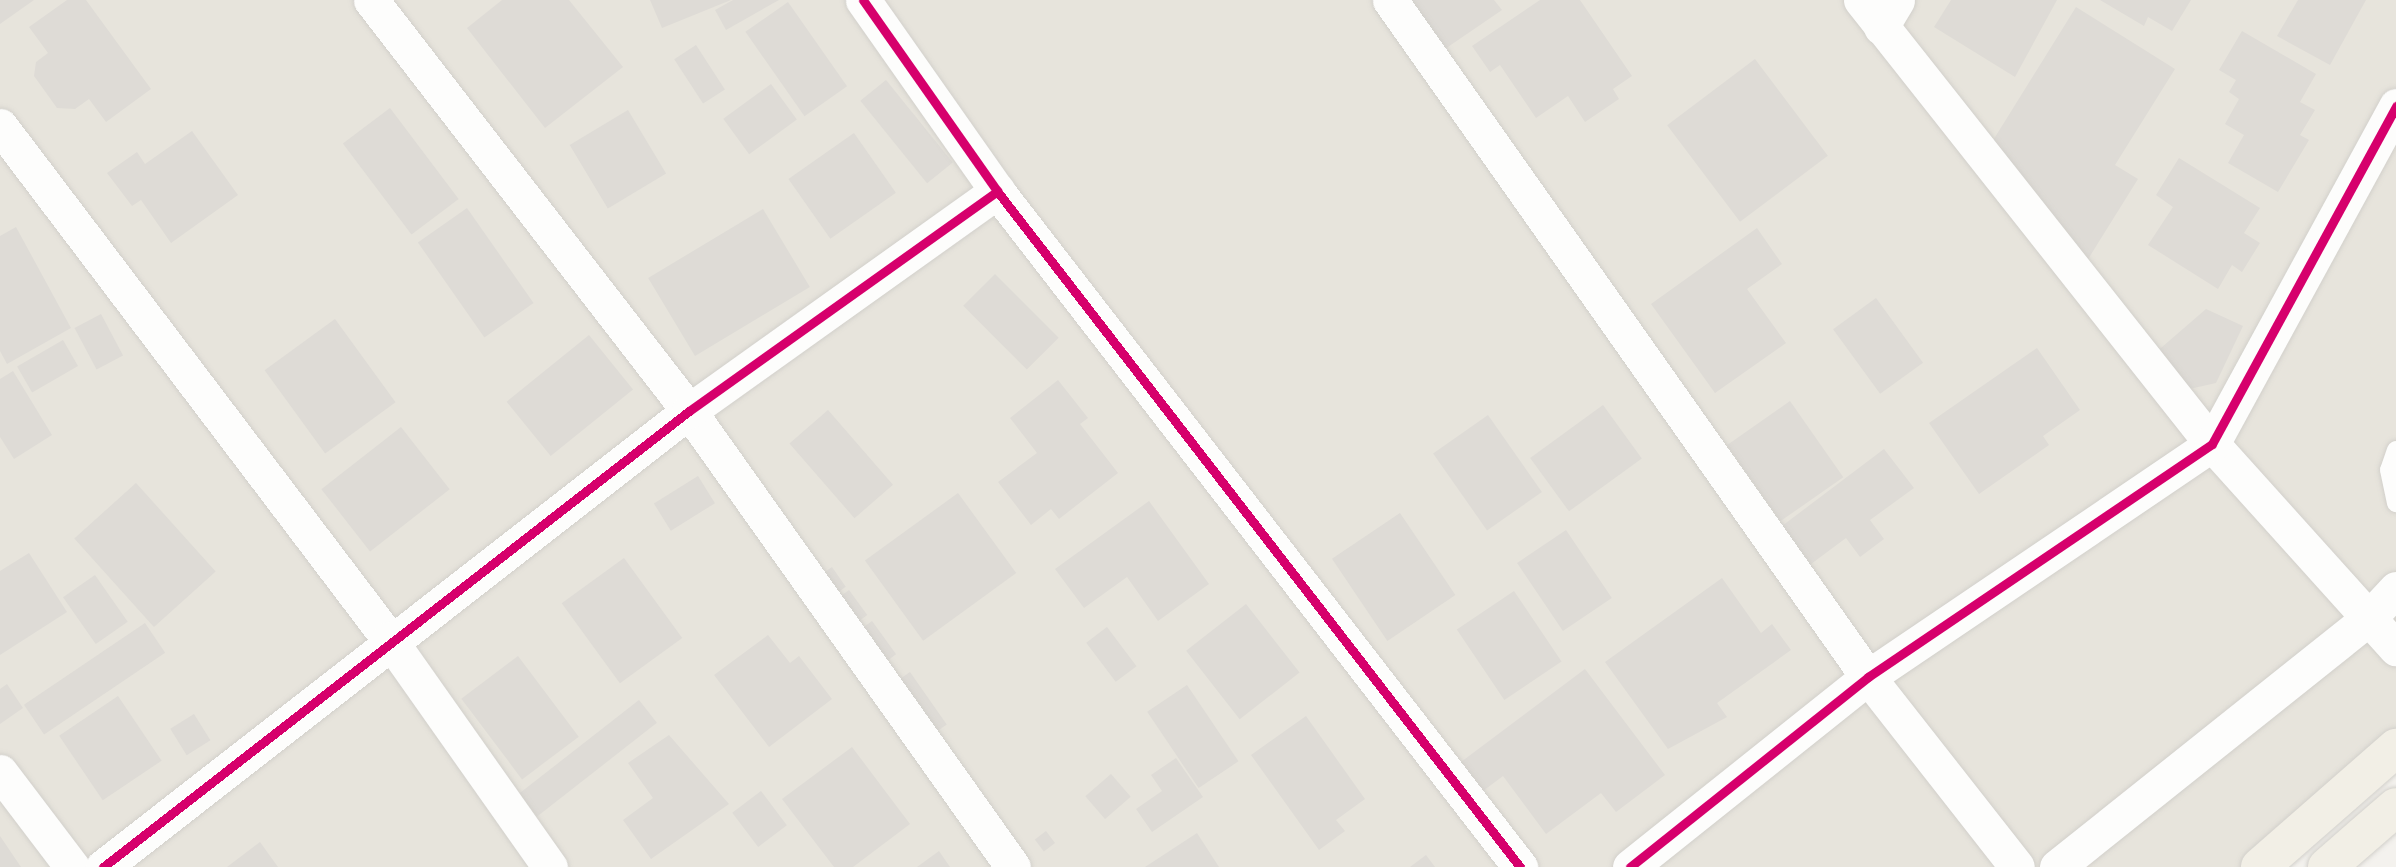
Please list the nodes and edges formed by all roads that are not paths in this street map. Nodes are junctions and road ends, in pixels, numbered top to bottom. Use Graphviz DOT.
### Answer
graph roads {
  1 [pos="371,0"];
  2 [pos="863,0"];
  3 [pos="1390,0"];
  4 [pos="1880,9"];
  5 [pos="2396,106"];
  6 [pos="0,126"];
  7 [pos="997,191"];
  8 [pos="690,411"];
  9 [pos="2212,444"];
  10 [pos="2396,450"];
  11 [pos="2396,503"];
  12 [pos="2396,589"];
  13 [pos="2368,619"];
  14 [pos="389,639"];
  15 [pos="2396,648"];
  16 [pos="1868,677"];
  17 [pos="2396,748"];
  18 [pos="0,772"];
  19 [pos="2396,807"];
  20 [pos="72,867"];
  21 [pos="103,867"];
  22 [pos="550,867"];
  23 [pos="1013,867"];
  24 [pos="1520,867"];
  25 [pos="1630,867"];
  26 [pos="2017,867"];
  27 [pos="2057,867"];
  28 [pos="2260,867"];
  29 [pos="2327,867"];
  1 -- 8 [label="street"];
  2 -- 7 [label="street"];
  3 -- 16 [label="street"];
  4 -- 9 [label="street"];
  5 -- 9 [label="street"];
  6 -- 14 [label="street"];
  7 -- 8 [label="street"];
  7 -- 24 [label="street"];
  8 -- 14 [label="street"];
  8 -- 23 [label="street"];
  9 -- 13 [label="street"];
  9 -- 16 [label="street"];
  10 -- 11 [label="lane"];
  12 -- 13 [label="street"];
  13 -- 15 [label="street"];
  13 -- 27 [label="street"];
  14 -- 21 [label="street"];
  14 -- 22 [label="street"];
  16 -- 25 [label="street"];
  16 -- 26 [label="street"];
  17 -- 28 [label="main road"];
  18 -- 20 [label="street"];
  19 -- 29 [label="main road"];
}
